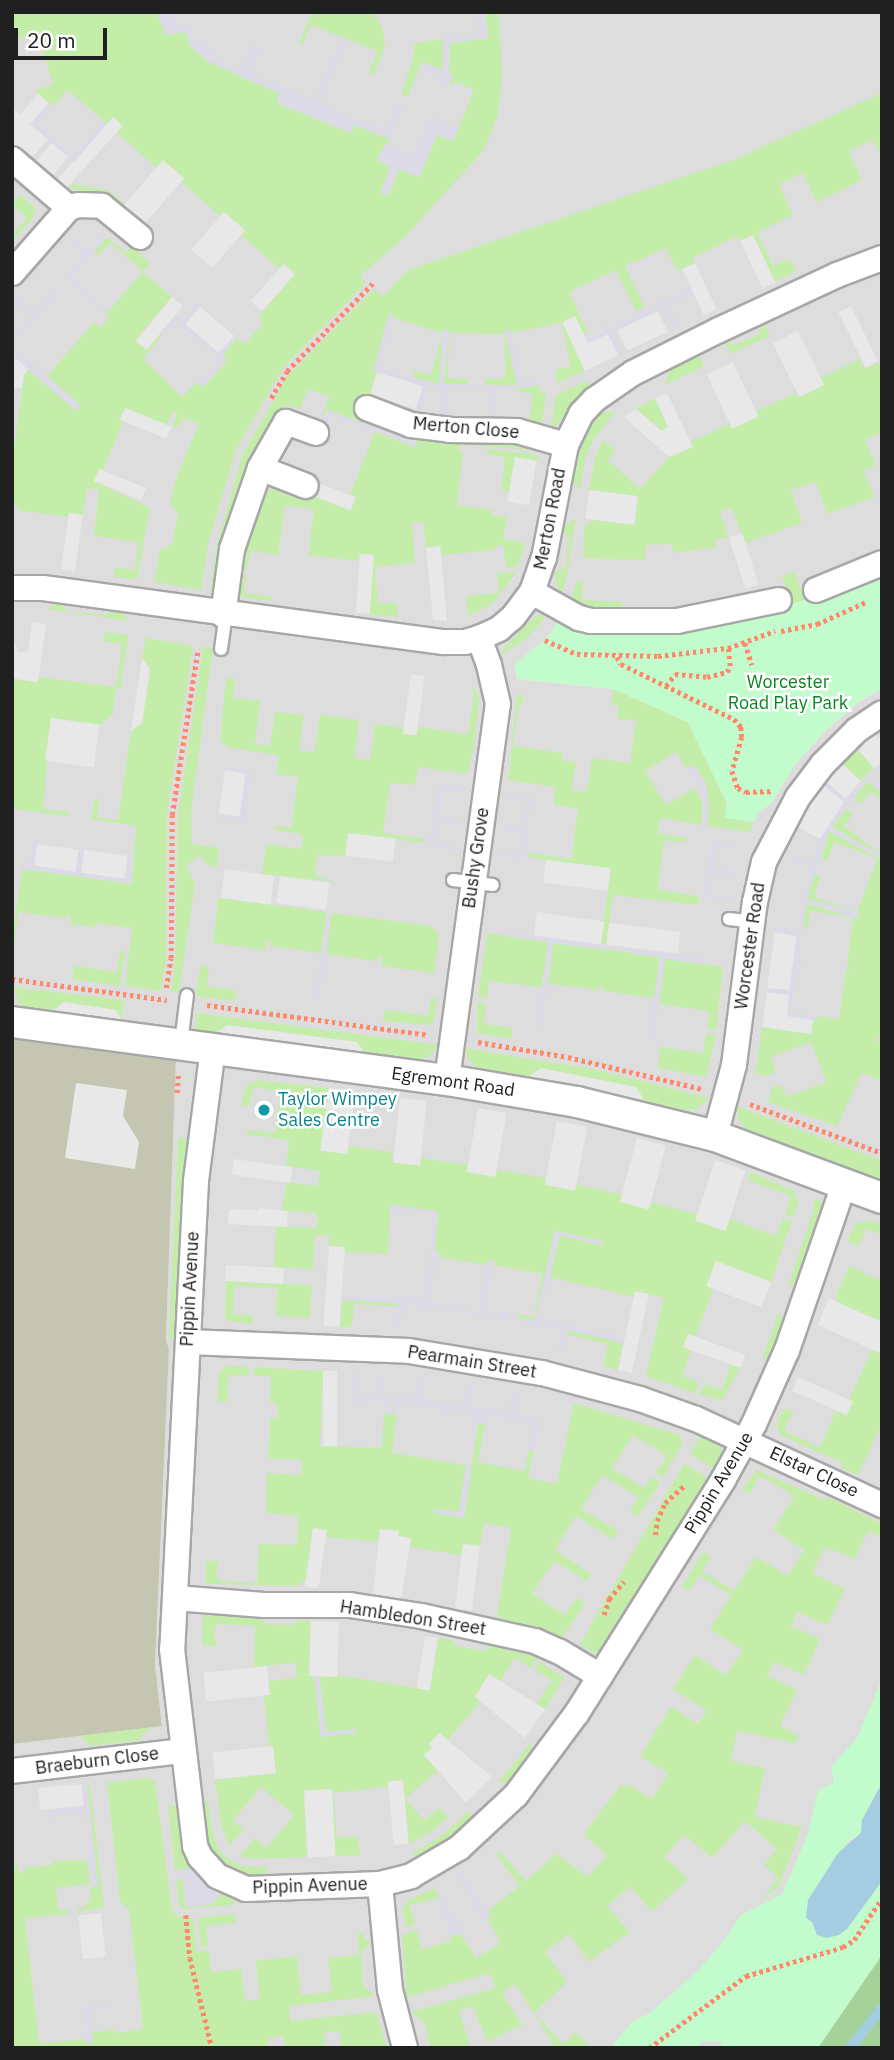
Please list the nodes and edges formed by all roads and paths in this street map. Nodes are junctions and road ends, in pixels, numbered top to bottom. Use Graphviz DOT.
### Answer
graph roads {
  1 [pos="12,159"];
  2 [pos="69,208"];
  3 [pos="140,237"];
  4 [pos="882,258"];
  5 [pos="12,273"];
  6 [pos="368,408"];
  7 [pos="316,433"];
  8 [pos="566,445"];
  9 [pos="260,468"];
  10 [pos="306,486"];
  11 [pos="882,563"];
  12 [pos="12,588"];
  13 [pos="816,590"];
  14 [pos="532,592"];
  15 [pos="779,600"];
  16 [pos="225,615"];
  17 [pos="480,638"];
  18 [pos="745,643"];
  19 [pos="198,646"];
  20 [pos="728,648"];
  21 [pos="221,649"];
  22 [pos="616,656"];
  23 [pos="752,664"];
  24 [pos="799,679"];
  25 [pos="807,684"];
  26 [pos="666,686"];
  27 [pos="882,713"];
  28 [pos="779,791"];
  29 [pos="12,979"];
  30 [pos="165,992"];
  31 [pos="187,999"];
  32 [pos="12,1022"];
  33 [pos="452,1039"];
  34 [pos="181,1043"];
  35 [pos="213,1048"];
  36 [pos="447,1080"];
  37 [pos="726,1096"];
  38 [pos="715,1136"];
  39 [pos="882,1153"];
  40 [pos="845,1182"];
  41 [pos="882,1198"];
  42 [pos="188,1342"];
  43 [pos="745,1440"];
  44 [pos="882,1505"];
  45 [pos="175,1598"];
  46 [pos="600,1676"];
  47 [pos="182,1751"];
  48 [pos="12,1771"];
  49 [pos="380,1884"];
  50 [pos="882,1898"];
  51 [pos="186,1914"];
  52 [pos="212,2048"];
  53 [pos="405,2048"];
  54 [pos="649,2048"];
  1 -- 2 [label="street"];
  2 -- 3 [label="street"];
  2 -- 5 [label="street"];
  4 -- 8 [label="street, Merton Road"];
  6 -- 8 [label="street, Merton Close"];
  7 -- 9 [label="street"];
  8 -- 14 [label="street, Merton Road"];
  9 -- 10 [label="street"];
  9 -- 16 [label="street"];
  11 -- 13 [label="street"];
  12 -- 16 [label="street, Merton Road"];
  14 -- 15 [label="street"];
  14 -- 17 [label="street, Merton Road"];
  16 -- 17 [label="street, Merton Road"];
  16 -- 21 [label="lane"];
  17 -- 33 [label="street, Bushy Grove"];
  18 -- 23 [label="path"];
  19 -- 30 [label="path"];
  20 -- 26 [label="path"];
  22 -- 26 [label="path"];
  24 -- 25 [label="path"];
  26 -- 28 [label="path"];
  27 -- 37 [label="street, Worcester Road"];
  29 -- 31 [label="path"];
  31 -- 33 [label="path"];
  31 -- 34 [label="lane"];
  32 -- 34 [label="street, Egremont Road"];
  33 -- 36 [label="street, Bushy Grove"];
  33 -- 37 [label="path"];
  34 -- 35 [label="street, Egremont Road"];
  35 -- 36 [label="street, Egremont Road"];
  35 -- 42 [label="street, Pippin Avenue"];
  36 -- 38 [label="street, Egremont Road"];
  37 -- 38 [label="street, Worcester Road"];
  37 -- 39 [label="path"];
  38 -- 40 [label="street, Egremont Road"];
  40 -- 41 [label="street, Egremont Road"];
  40 -- 43 [label="street, Pippin Avenue"];
  42 -- 43 [label="street, Pearmain Street"];
  42 -- 45 [label="street, Pippin Avenue"];
  43 -- 44 [label="street, Elstar Close"];
  43 -- 46 [label="street, Pippin Avenue"];
  45 -- 46 [label="street, Hambledon Street"];
  45 -- 47 [label="street, Pippin Avenue"];
  46 -- 49 [label="street, Pippin Avenue"];
  47 -- 48 [label="street, Braeburn Close"];
  47 -- 49 [label="street, Pippin Avenue"];
  49 -- 53 [label="street"];
  50 -- 54 [label="path"];
  51 -- 52 [label="path"];
}
